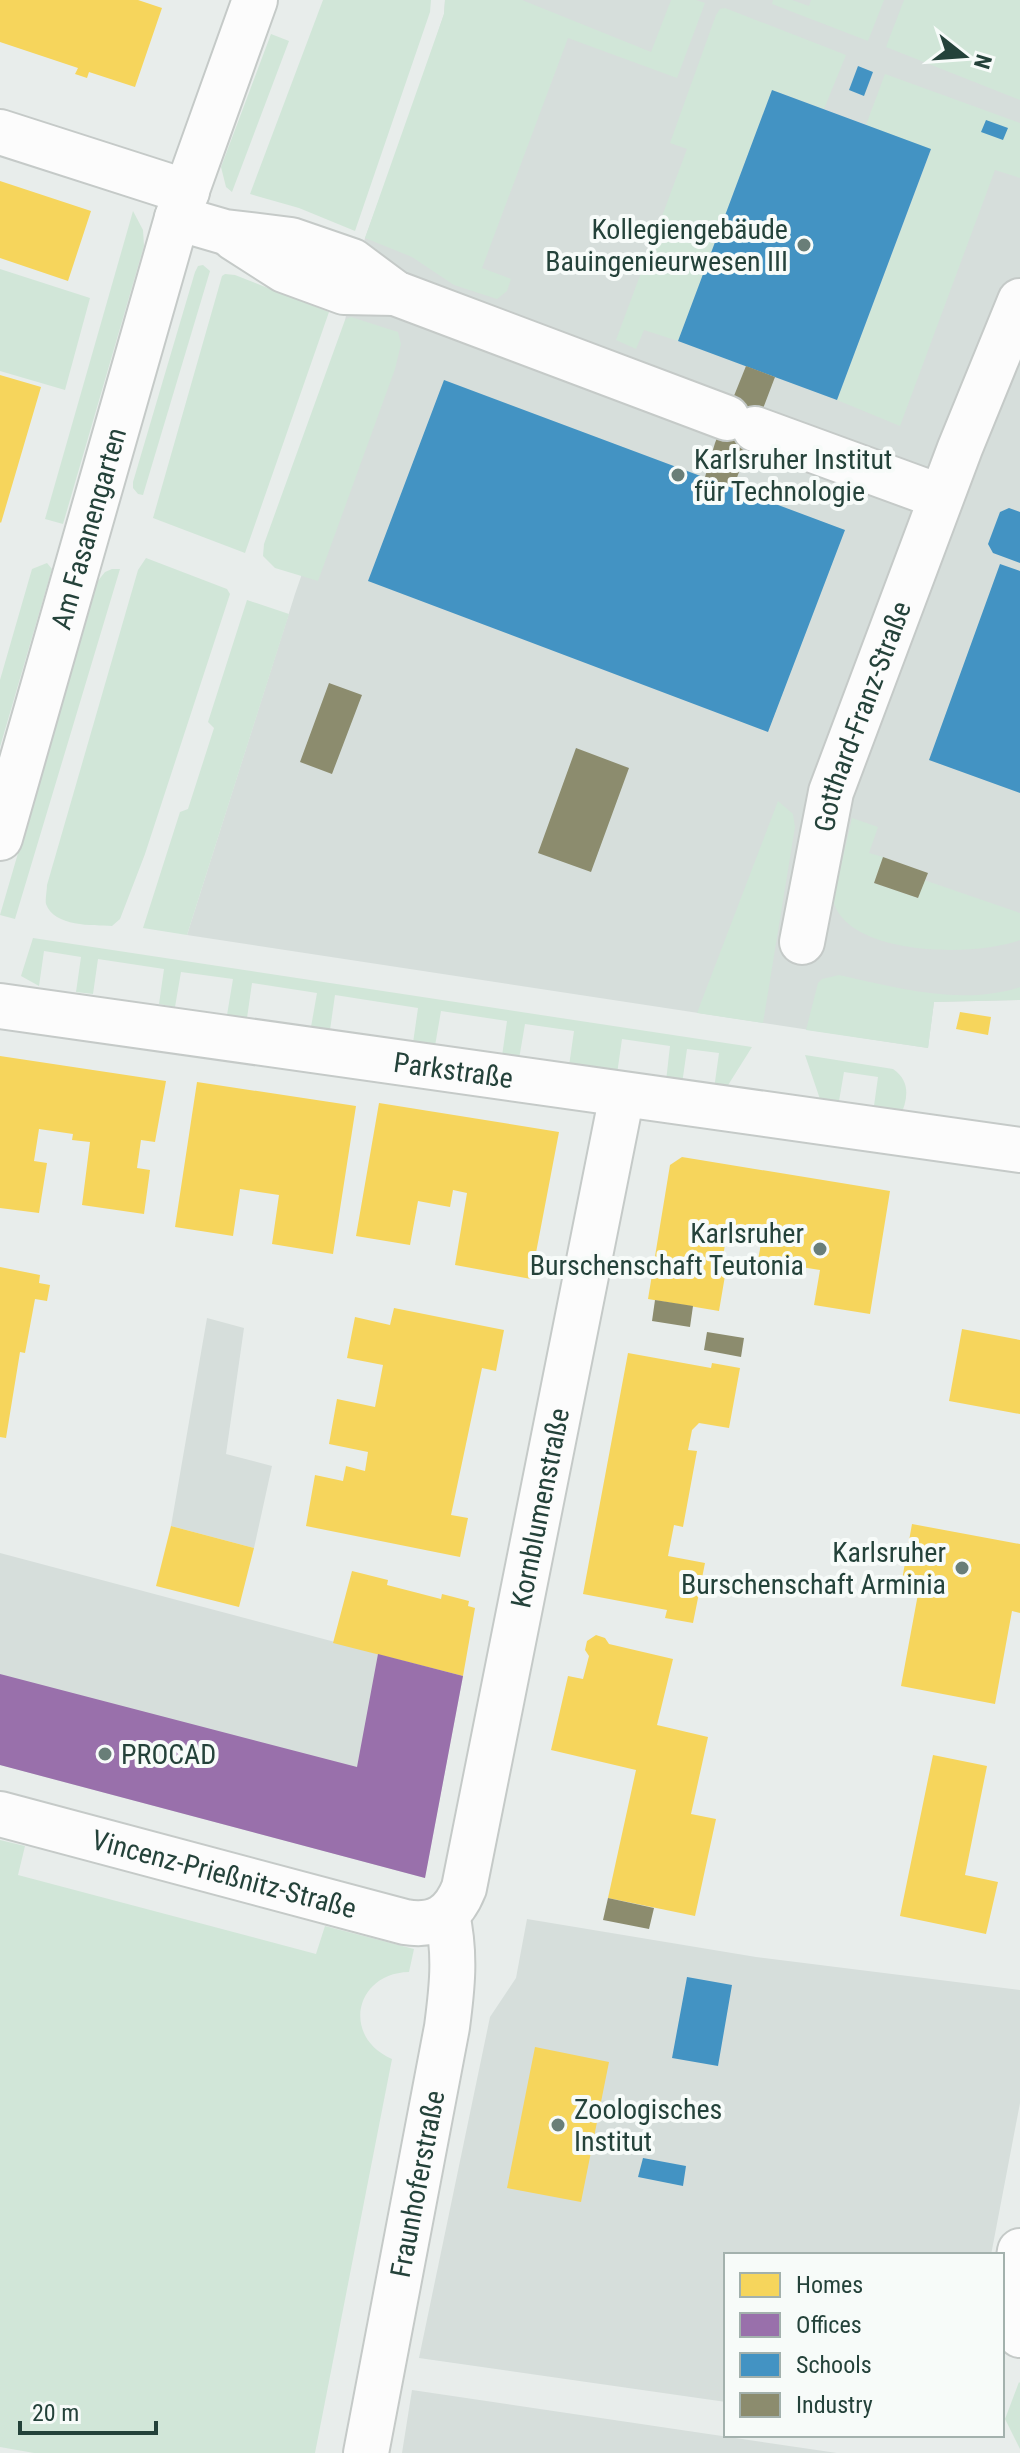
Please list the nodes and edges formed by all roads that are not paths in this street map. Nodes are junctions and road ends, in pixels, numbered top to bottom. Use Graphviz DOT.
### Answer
graph roads {
  1 [pos="255,0"];
  2 [pos="0,132"];
  3 [pos="182,205"];
  4 [pos="1020,301"];
  5 [pos="941,497"];
  6 [pos="0,838"];
  7 [pos="802,942"];
  8 [pos="0,1006"];
  9 [pos="622,1095"];
  10 [pos="1020,1150"];
  11 [pos="0,1814"];
  12 [pos="447,1915"];
  13 [pos="1020,2251"];
  14 [pos="1020,2335"];
  15 [pos="366,2453"];
  1 -- 3 [label="street, Am Fasanengarten"];
  2 -- 3 [label="street"];
  3 -- 5 [label="street"];
  3 -- 6 [label="street, Am Fasanengarten"];
  4 -- 5 [label="street, Gotthard-Franz-Straße"];
  5 -- 7 [label="street, Gotthard-Franz-Straße"];
  8 -- 9 [label="street, Parkstraße"];
  9 -- 10 [label="street, Parkstraße"];
  9 -- 12 [label="street, Kornblumenstraße"];
  11 -- 12 [label="street, Vincenz-Prießnitz-Straße"];
  12 -- 15 [label="street, Fraunhoferstraße"];
  13 -- 14 [label="street"];
}
